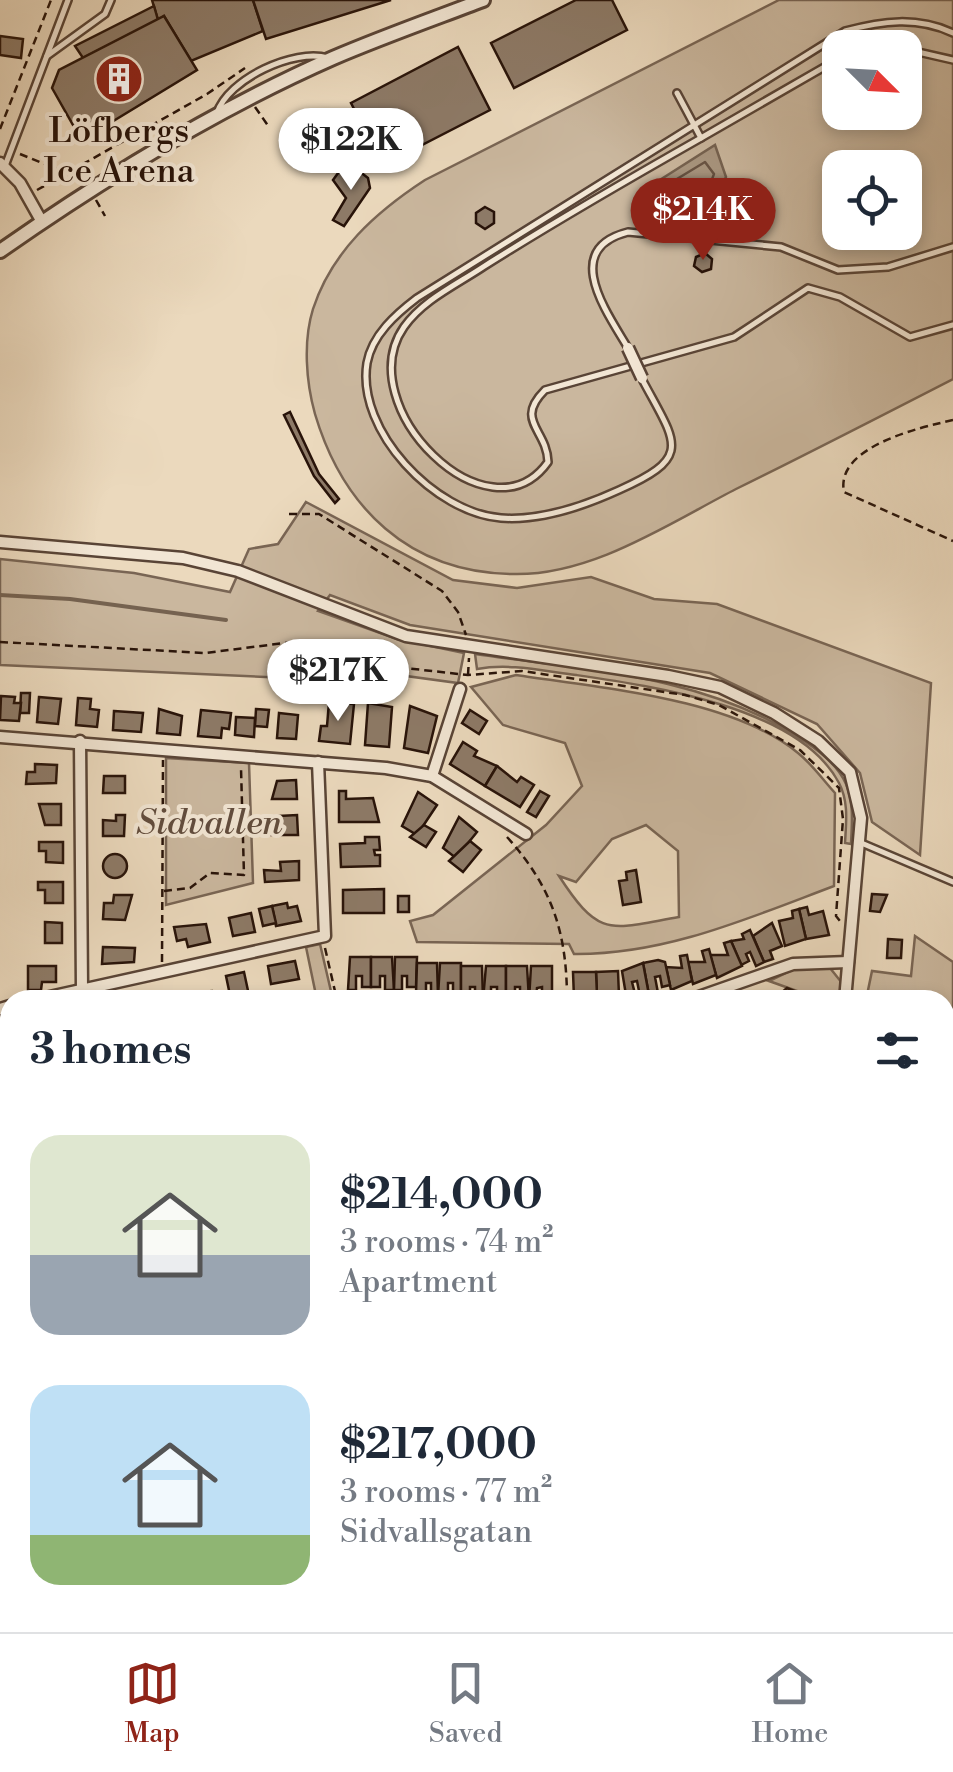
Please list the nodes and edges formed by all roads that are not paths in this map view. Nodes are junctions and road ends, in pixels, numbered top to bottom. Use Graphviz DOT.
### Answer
graph roads {
  1 [pos="68,0"];
  2 [pos="111,0"];
  3 [pos="483,0"];
  4 [pos="953,33"];
  5 [pos="922,53"];
  6 [pos="44,57"];
  7 [pos="331,59"];
  8 [pos="953,60"];
  9 [pos="822,68"];
  10 [pos="678,93"];
  11 [pos="215,119"];
  12 [pos="694,126"];
  13 [pos="701,138"];
  14 [pos="2,164"];
  15 [pos="42,222"];
  16 [pos="953,247"];
  17 [pos="0,251"];
  18 [pos="953,326"];
  19 [pos="628,348"];
  20 [pos="642,378"];
  21 [pos="0,542"];
  22 [pos="460,689"];
  23 [pos="0,737"];
  24 [pos="80,742"];
  25 [pos="318,762"];
  26 [pos="432,776"];
  27 [pos="526,834"];
  28 [pos="859,842"];
  29 [pos="953,882"];
  30 [pos="848,962"];
  31 [pos="82,989"];
  32 [pos="78,990"];
  33 [pos="719,990"];
  34 [pos="846,990"];
  1 -- 6 [label="lane"];
  2 -- 6 [label="lane"];
  3 -- 7 [label="street"];
  4 -- 12 [label="lane"];
  5 -- 8 [label="lane"];
  6 -- 14 [label="lane"];
  7 -- 11 [label="street"];
  7 -- 11 [label="lane"];
  9 -- 13 [label="lane"];
  10 -- 12 [label="lane"];
  11 -- 15 [label="street"];
  12 -- 13 [label="lane"];
  12 -- 20 [label="lane"];
  13 -- 18 [label="lane"];
  14 -- 15 [label="street"];
  15 -- 17 [label="street"];
  16 -- 19 [label="lane"];
  19 -- 20 [label="street, bridge"];
  21 -- 28 [label="street"];
  22 -- 26 [label="street"];
  23 -- 24 [label="street"];
  24 -- 25 [label="street"];
  24 -- 31 [label="street"];
  25 -- 26 [label="street"];
  25 -- 31 [label="street"];
  26 -- 27 [label="street"];
  28 -- 29 [label="lane"];
  28 -- 30 [label="street"];
  30 -- 33 [label="street"];
  30 -- 34 [label="street"];
  31 -- 32 [label="street"];
}
